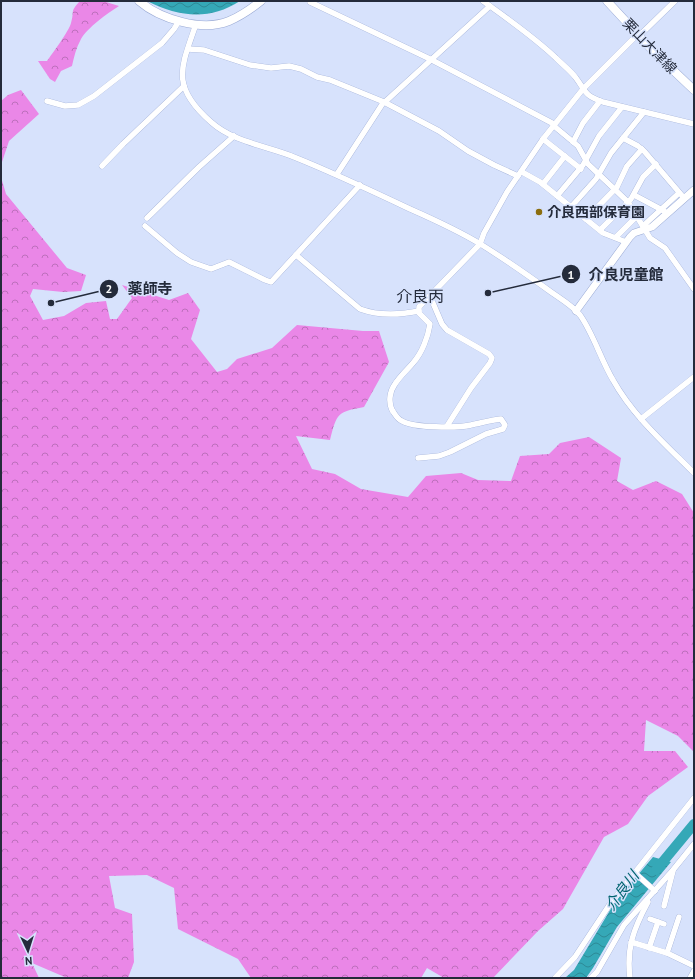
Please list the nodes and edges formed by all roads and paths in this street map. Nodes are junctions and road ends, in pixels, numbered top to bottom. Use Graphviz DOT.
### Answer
graph roads {
  1 [pos="139,1"];
  2 [pos="261,1"];
  3 [pos="310,1"];
  4 [pos="483,1"];
  5 [pos="607,1"];
  6 [pos="675,1"];
  7 [pos="490,6"];
  8 [pos="179,20"];
  9 [pos="196,24"];
  10 [pos="639,35"];
  11 [pos="188,49"];
  12 [pos="432,60"];
  13 [pos="184,86"];
  14 [pos="583,89"];
  15 [pos="694,90"];
  16 [pos="47,101"];
  17 [pos="600,101"];
  18 [pos="384,102"];
  19 [pos="622,107"];
  20 [pos="644,112"];
  21 [pos="694,124"];
  22 [pos="554,126"];
  23 [pos="234,136"];
  24 [pos="623,138"];
  25 [pos="543,139"];
  26 [pos="573,142"];
  27 [pos="642,149"];
  28 [pos="565,156"];
  29 [pos="586,160"];
  30 [pos="656,164"];
  31 [pos="102,166"];
  32 [pos="580,169"];
  33 [pos="337,174"];
  34 [pos="520,174"];
  35 [pos="599,175"];
  36 [pos="543,184"];
  37 [pos="360,185"];
  38 [pos="614,190"];
  39 [pos="694,190"];
  40 [pos="634,195"];
  41 [pos="557,196"];
  42 [pos="682,196"];
  43 [pos="628,202"];
  44 [pos="571,207"];
  45 [pos="664,212"];
  46 [pos="637,216"];
  47 [pos="147,218"];
  48 [pos="586,219"];
  49 [pos="145,226"];
  50 [pos="644,228"];
  51 [pos="600,230"];
  52 [pos="616,237"];
  53 [pos="626,242"];
  54 [pos="480,244"];
  55 [pos="296,255"];
  56 [pos="694,289"];
  57 [pos="430,296"];
  58 [pos="419,311"];
  59 [pos="576,312"];
  60 [pos="694,377"];
  61 [pos="641,419"];
  62 [pos="447,426"];
  63 [pos="418,458"];
  64 [pos="694,473"];
  65 [pos="694,798"];
  66 [pos="694,844"];
  67 [pos="673,870"];
  68 [pos="637,874"];
  69 [pos="653,893"];
  70 [pos="664,906"];
  71 [pos="679,917"];
  72 [pos="650,919"];
  73 [pos="658,922"];
  74 [pos="664,924"];
  75 [pos="631,942"];
  76 [pos="649,948"];
  77 [pos="667,953"];
  78 [pos="694,966"];
  79 [pos="694,971"];
  80 [pos="555,978"];
  81 [pos="591,978"];
  82 [pos="630,978"];
  83 [pos="690,978"];
  1 -- 8 [label="main road"];
  2 -- 9 [label="main road"];
  3 -- 12 [label="street"];
  4 -- 7 [label="street"];
  5 -- 10 [label="main road, 栗山大津線"];
  6 -- 10 [label="street"];
  7 -- 12 [label="street"];
  7 -- 14 [label="street"];
  8 -- 9 [label="main road"];
  8 -- 16 [label="street"];
  9 -- 11 [label="street"];
  10 -- 14 [label="street"];
  10 -- 15 [label="main road, 栗山大津線"];
  11 -- 13 [label="street"];
  11 -- 18 [label="street"];
  12 -- 18 [label="street"];
  12 -- 22 [label="street"];
  13 -- 23 [label="street"];
  13 -- 31 [label="street"];
  14 -- 17 [label="street"];
  14 -- 22 [label="street"];
  17 -- 19 [label="street"];
  17 -- 26 [label="street"];
  18 -- 33 [label="street"];
  18 -- 34 [label="street"];
  19 -- 20 [label="street"];
  19 -- 29 [label="street"];
  20 -- 21 [label="street"];
  20 -- 24 [label="street"];
  22 -- 25 [label="street"];
  22 -- 26 [label="street"];
  23 -- 33 [label="street"];
  23 -- 47 [label="street"];
  24 -- 27 [label="street"];
  24 -- 35 [label="street"];
  25 -- 28 [label="street"];
  25 -- 34 [label="street"];
  26 -- 29 [label="street"];
  27 -- 30 [label="street"];
  27 -- 38 [label="street"];
  28 -- 32 [label="street"];
  28 -- 36 [label="street"];
  29 -- 32 [label="street"];
  29 -- 35 [label="street"];
  30 -- 40 [label="street"];
  30 -- 42 [label="street"];
  32 -- 41 [label="street"];
  33 -- 37 [label="street"];
  34 -- 36 [label="street"];
  34 -- 54 [label="street"];
  35 -- 38 [label="street"];
  35 -- 44 [label="street"];
  36 -- 41 [label="street"];
  37 -- 54 [label="street"];
  37 -- 55 [label="street"];
  38 -- 43 [label="street"];
  38 -- 48 [label="street"];
  39 -- 42 [label="street"];
  40 -- 43 [label="street"];
  40 -- 45 [label="street"];
  41 -- 44 [label="street"];
  42 -- 45 [label="street"];
  43 -- 46 [label="street"];
  43 -- 51 [label="street"];
  44 -- 48 [label="street"];
  45 -- 50 [label="street"];
  46 -- 50 [label="street"];
  46 -- 52 [label="street"];
  48 -- 51 [label="street"];
  49 -- 55 [label="street"];
  50 -- 53 [label="street"];
  50 -- 56 [label="street"];
  51 -- 52 [label="street"];
  52 -- 53 [label="street"];
  53 -- 59 [label="street"];
  54 -- 57 [label="street"];
  54 -- 59 [label="street"];
  55 -- 58 [label="street"];
  57 -- 58 [label="street"];
  57 -- 62 [label="street"];
  58 -- 62 [label="street"];
  59 -- 61 [label="street"];
  60 -- 61 [label="street"];
  61 -- 64 [label="street"];
  62 -- 63 [label="street"];
  65 -- 68 [label="street"];
  66 -- 67 [label="street"];
  67 -- 69 [label="street"];
  67 -- 70 [label="street"];
  68 -- 69 [label="street"];
  68 -- 80 [label="street"];
  69 -- 75 [label="street"];
  69 -- 81 [label="street"];
  71 -- 77 [label="street"];
  72 -- 73 [label="street"];
  73 -- 74 [label="street"];
  73 -- 76 [label="street"];
  75 -- 76 [label="street"];
  75 -- 82 [label="street"];
  76 -- 77 [label="street"];
  77 -- 78 [label="street"];
  79 -- 83 [label="street"];
}
